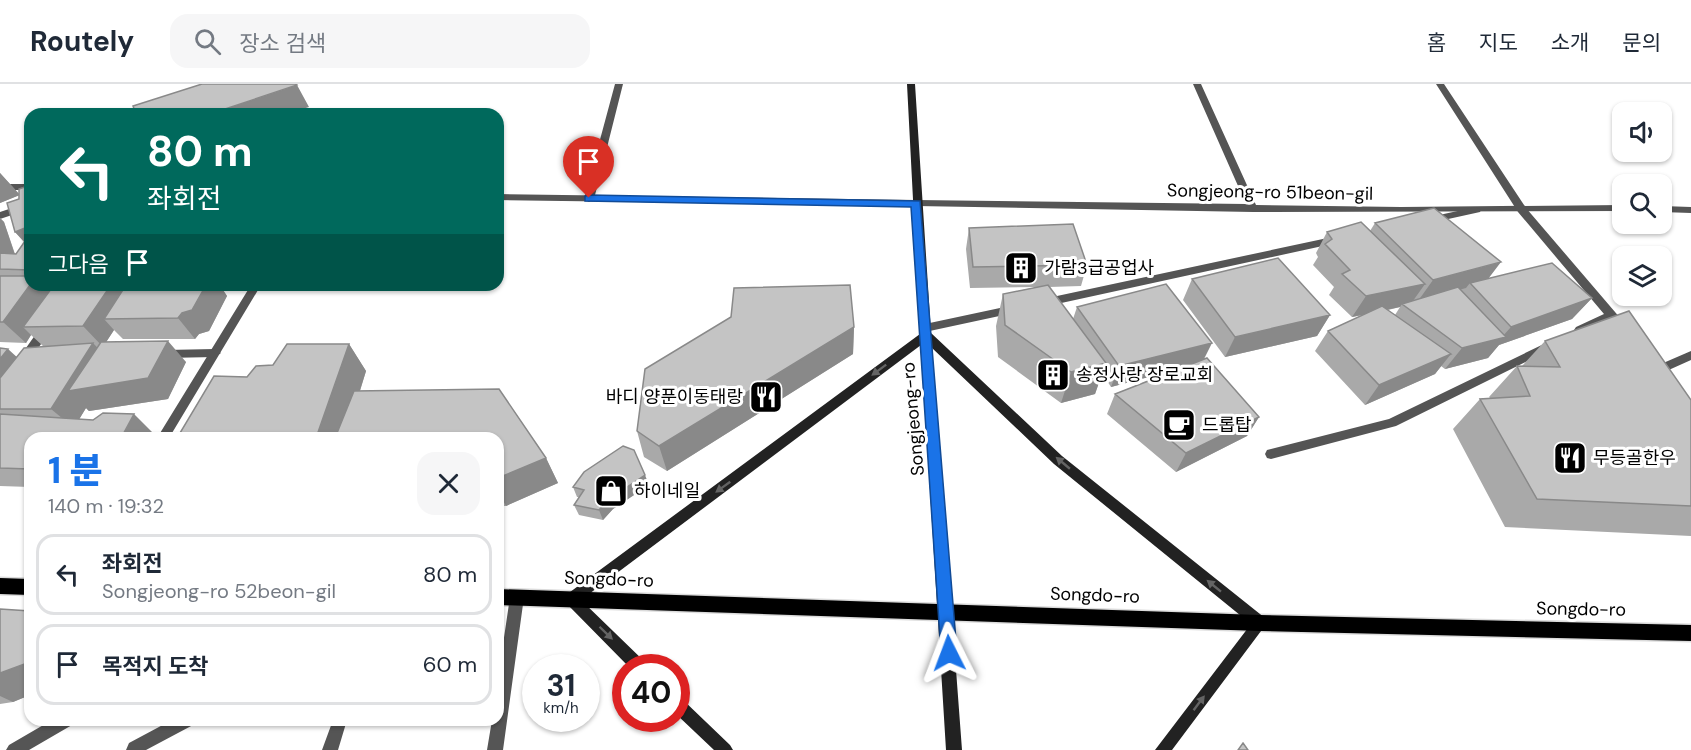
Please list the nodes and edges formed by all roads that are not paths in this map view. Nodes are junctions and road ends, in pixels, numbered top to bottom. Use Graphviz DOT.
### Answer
graph roads {
  1 [pos="619,84"];
  2 [pos="911,84"];
  3 [pos="1197,84"];
  4 [pos="1440,84"];
  5 [pos="0,187"];
  6 [pos="24,187"];
  7 [pos="504,197"];
  8 [pos="589,198"];
  9 [pos="916,203"];
  10 [pos="24,207"];
  11 [pos="1612,208"];
  12 [pos="1253,209"];
  13 [pos="1672,209"];
  14 [pos="1476,210"];
  15 [pos="1522,210"];
  16 [pos="1691,210"];
  17 [pos="0,216"];
  18 [pos="1417,223"];
  19 [pos="1347,238"];
  20 [pos="252,291"];
  21 [pos="1611,315"];
  22 [pos="53,319"];
  23 [pos="926,331"];
  24 [pos="1627,333"];
  25 [pos="215,353"];
  26 [pos="155,354"];
  27 [pos="1691,355"];
  28 [pos="26,358"];
  29 [pos="1658,370"];
  30 [pos="167,432"];
  31 [pos="1270,454"];
  32 [pos="0,586"];
  33 [pos="24,587"];
  34 [pos="504,597"];
  35 [pos="517,597"];
  36 [pos="571,599"];
  37 [pos="947,611"];
  38 [pos="1260,623"];
  39 [pos="1691,633"];
  40 [pos="626,654"];
  41 [pos="504,676"];
  42 [pos="690,717"];
  43 [pos="56,726"];
  44 [pos="176,726"];
  45 [pos="338,726"];
  46 [pos="498,726"];
  47 [pos="14,750"];
  48 [pos="134,750"];
  49 [pos="330,750"];
  50 [pos="495,750"];
  51 [pos="724,750"];
  52 [pos="954,750"];
  53 [pos="1163,750"];
  1 -- 8 [label="street"];
  2 -- 9 [label="street, Songjeong-ro"];
  3 -- 12 [label="street"];
  4 -- 15 [label="street"];
  5 -- 6 [label="street"];
  7 -- 8 [label="street, Songjeong-ro 51beon-gil"];
  8 -- 9 [label="street, Songjeong-ro 51beon-gil"];
  9 -- 12 [label="street, Songjeong-ro 51beon-gil"];
  9 -- 23 [label="street, Songjeong-ro"];
  10 -- 17 [label="street"];
  11 -- 15 [label="street, Songjeong-ro 51beon-gil"];
  12 -- 14 [label="street, Songjeong-ro 51beon-gil"];
  13 -- 16 [label="street"];
  14 -- 15 [label="street, Songjeong-ro 51beon-gil"];
  14 -- 18 [label="street"];
  15 -- 21 [label="street"];
  19 -- 23 [label="street"];
  20 -- 25 [label="street"];
  21 -- 24 [label="street"];
  21 -- 31 [label="street"];
  22 -- 28 [label="street"];
  23 -- 36 [label="street, one-way"];
  23 -- 37 [label="street, Songjeong-ro"];
  38 -- 23 [label="street, one-way"];
  25 -- 26 [label="street"];
  25 -- 30 [label="street"];
  27 -- 29 [label="street"];
  32 -- 33 [label="main road"];
  34 -- 35 [label="main road, Songdo-ro"];
  35 -- 36 [label="main road, Songdo-ro"];
  35 -- 41 [label="street"];
  36 -- 37 [label="main road, Songdo-ro"];
  36 -- 40 [label="street, one-way"];
  37 -- 38 [label="main road, Songdo-ro"];
  37 -- 52 [label="street, Songjeong-ro"];
  38 -- 39 [label="main road, Songdo-ro"];
  53 -- 38 [label="street, one-way"];
  42 -- 51 [label="street"];
  43 -- 47 [label="street"];
  44 -- 48 [label="street"];
  45 -- 49 [label="street"];
  46 -- 50 [label="street"];
}
